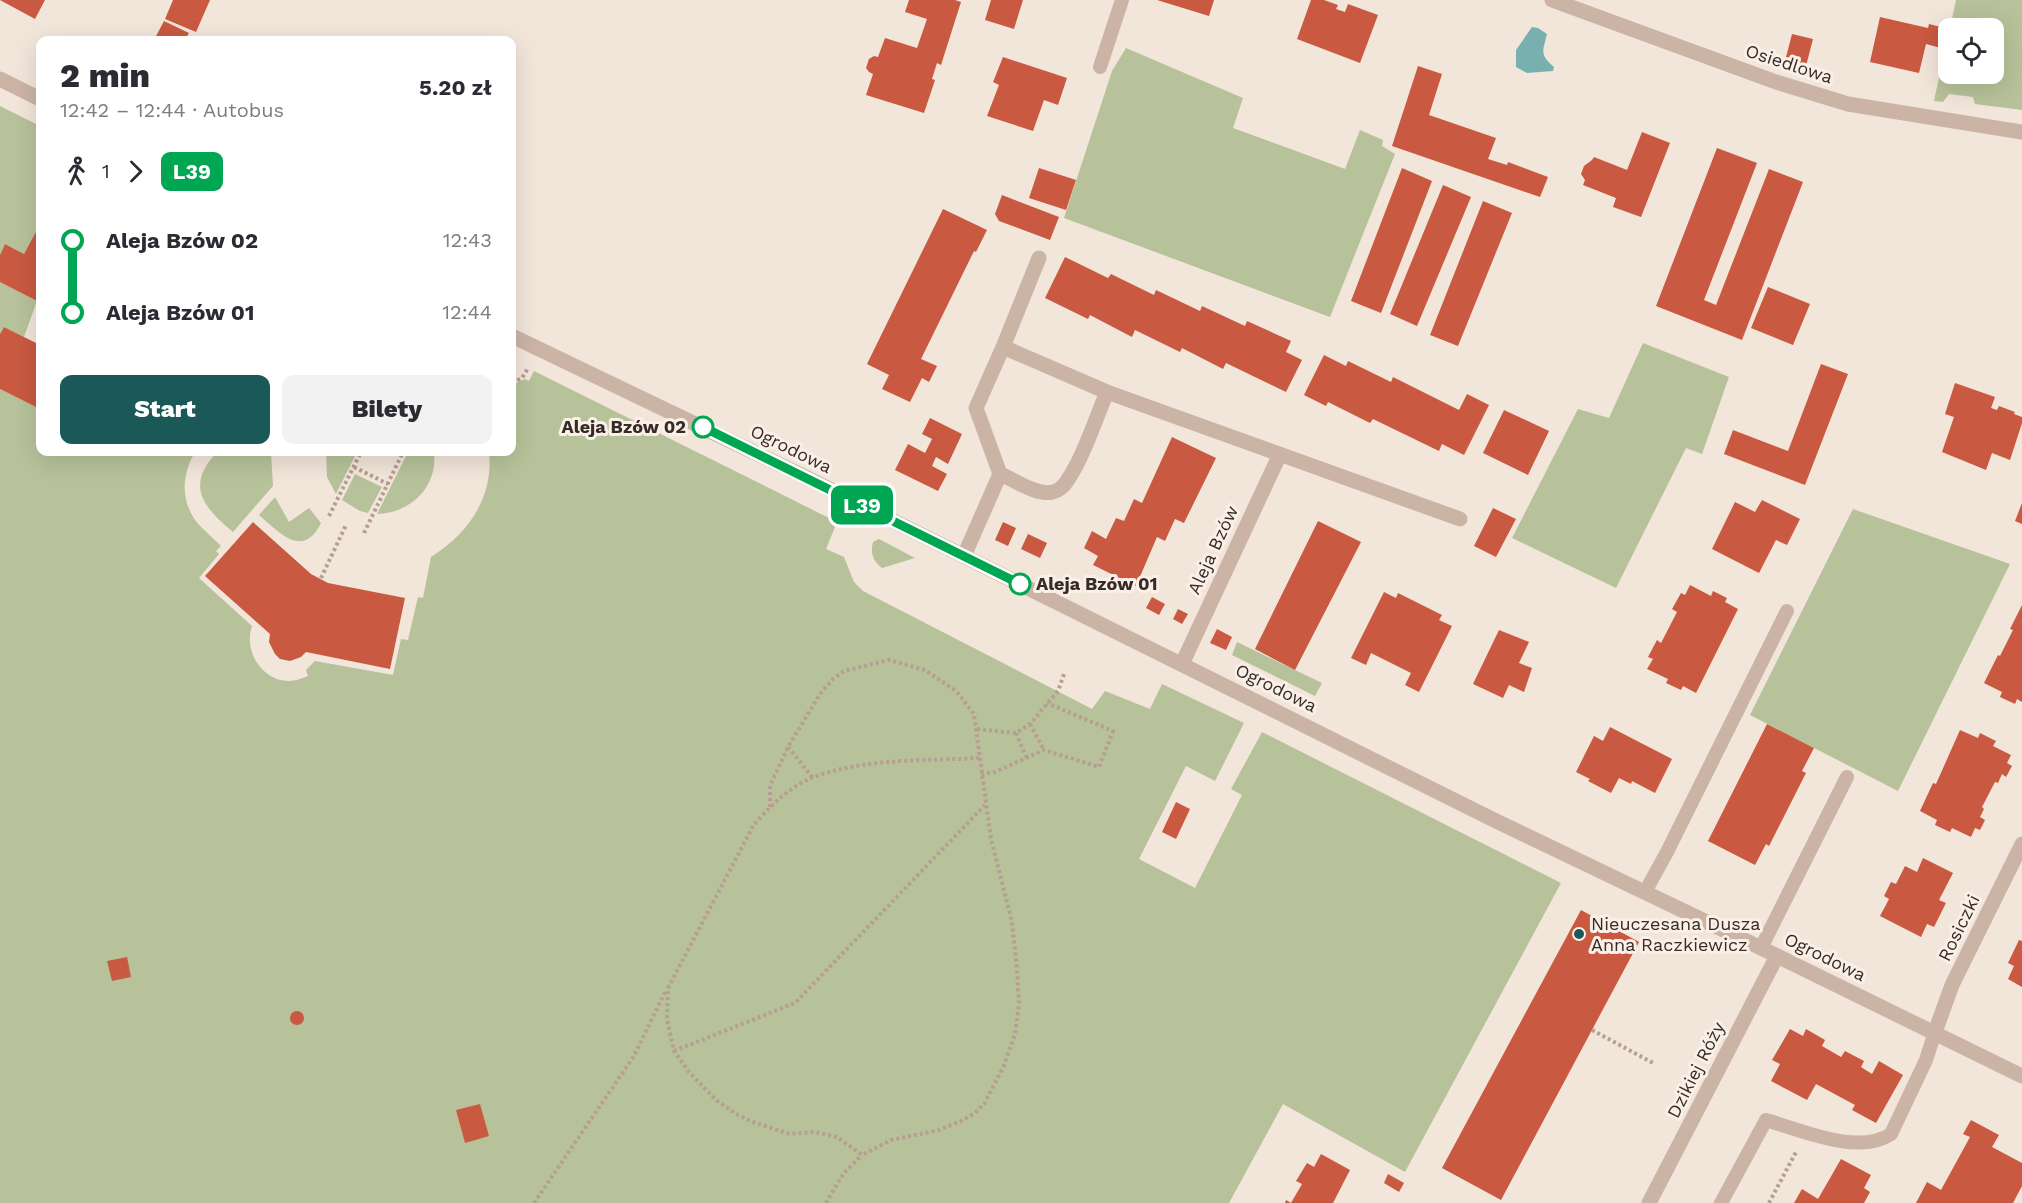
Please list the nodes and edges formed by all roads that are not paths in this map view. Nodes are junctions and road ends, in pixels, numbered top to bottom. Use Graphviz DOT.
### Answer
graph roads {
  1 [pos="1122,0"];
  2 [pos="1552,0"];
  3 [pos="1100,67"];
  4 [pos="0,79"];
  5 [pos="36,97"];
  6 [pos="2022,132"];
  7 [pos="1039,258"];
  8 [pos="516,338"];
  9 [pos="1003,347"];
  10 [pos="1107,392"];
  11 [pos="1280,454"];
  12 [pos="1000,474"];
  13 [pos="1460,519"];
  14 [pos="964,556"];
  15 [pos="1787,611"];
  16 [pos="1182,664"];
  17 [pos="1847,777"];
  18 [pos="2022,843"];
  19 [pos="1645,892"];
  20 [pos="1761,948"];
  21 [pos="1778,956"];
  22 [pos="1935,1032"];
  23 [pos="2022,1076"];
  24 [pos="1649,1203"];
  25 [pos="1721,1203"];
  1 -- 3 [label="lane"];
  2 -- 6 [label="street, Osiedlowa"];
  4 -- 5 [label="street"];
  7 -- 9 [label="street"];
  8 -- 14 [label="street, Ogrodowa"];
  9 -- 10 [label="street"];
  9 -- 12 [label="street"];
  10 -- 11 [label="street"];
  10 -- 12 [label="street"];
  11 -- 13 [label="street"];
  11 -- 16 [label="street, Aleja Bzów"];
  12 -- 14 [label="street"];
  14 -- 16 [label="street, Ogrodowa"];
  15 -- 19 [label="lane"];
  16 -- 19 [label="street, Ogrodowa"];
  17 -- 20 [label="lane"];
  18 -- 22 [label="street, Rosiczki"];
  19 -- 20 [label="street, Ogrodowa"];
  20 -- 21 [label="street, Ogrodowa"];
  21 -- 22 [label="street, Ogrodowa"];
  21 -- 24 [label="street, Dzikiej Róży"];
  22 -- 23 [label="street, Ogrodowa"];
  22 -- 25 [label="lane"];
}
